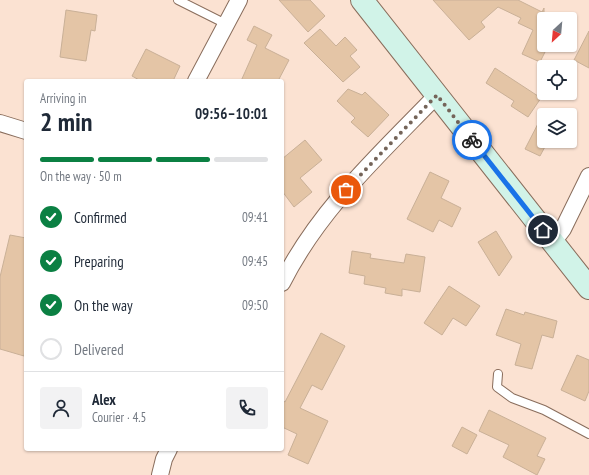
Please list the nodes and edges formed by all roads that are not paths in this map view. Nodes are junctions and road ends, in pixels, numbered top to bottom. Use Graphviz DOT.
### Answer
graph roads {
  1 [pos="178,0"];
  2 [pos="239,0"];
  3 [pos="362,0"];
  4 [pos="226,24"];
  5 [pos="197,79"];
  6 [pos="437,95"];
  7 [pos="0,123"];
  8 [pos="24,130"];
  9 [pos="589,176"];
  10 [pos="553,242"];
  11 [pos="284,280"];
  12 [pos="589,288"];
  13 [pos="498,374"];
  14 [pos="589,434"];
  15 [pos="168,451"];
  16 [pos="160,475"];
  1 -- 4 [label="lane"];
  2 -- 4 [label="street"];
  3 -- 6 [label="main road"];
  4 -- 5 [label="street"];
  6 -- 10 [label="main road"];
  6 -- 11 [label="street"];
  7 -- 8 [label="street"];
  9 -- 10 [label="street"];
  10 -- 12 [label="main road"];
  13 -- 14 [label="lane"];
  15 -- 16 [label="street"];
}
